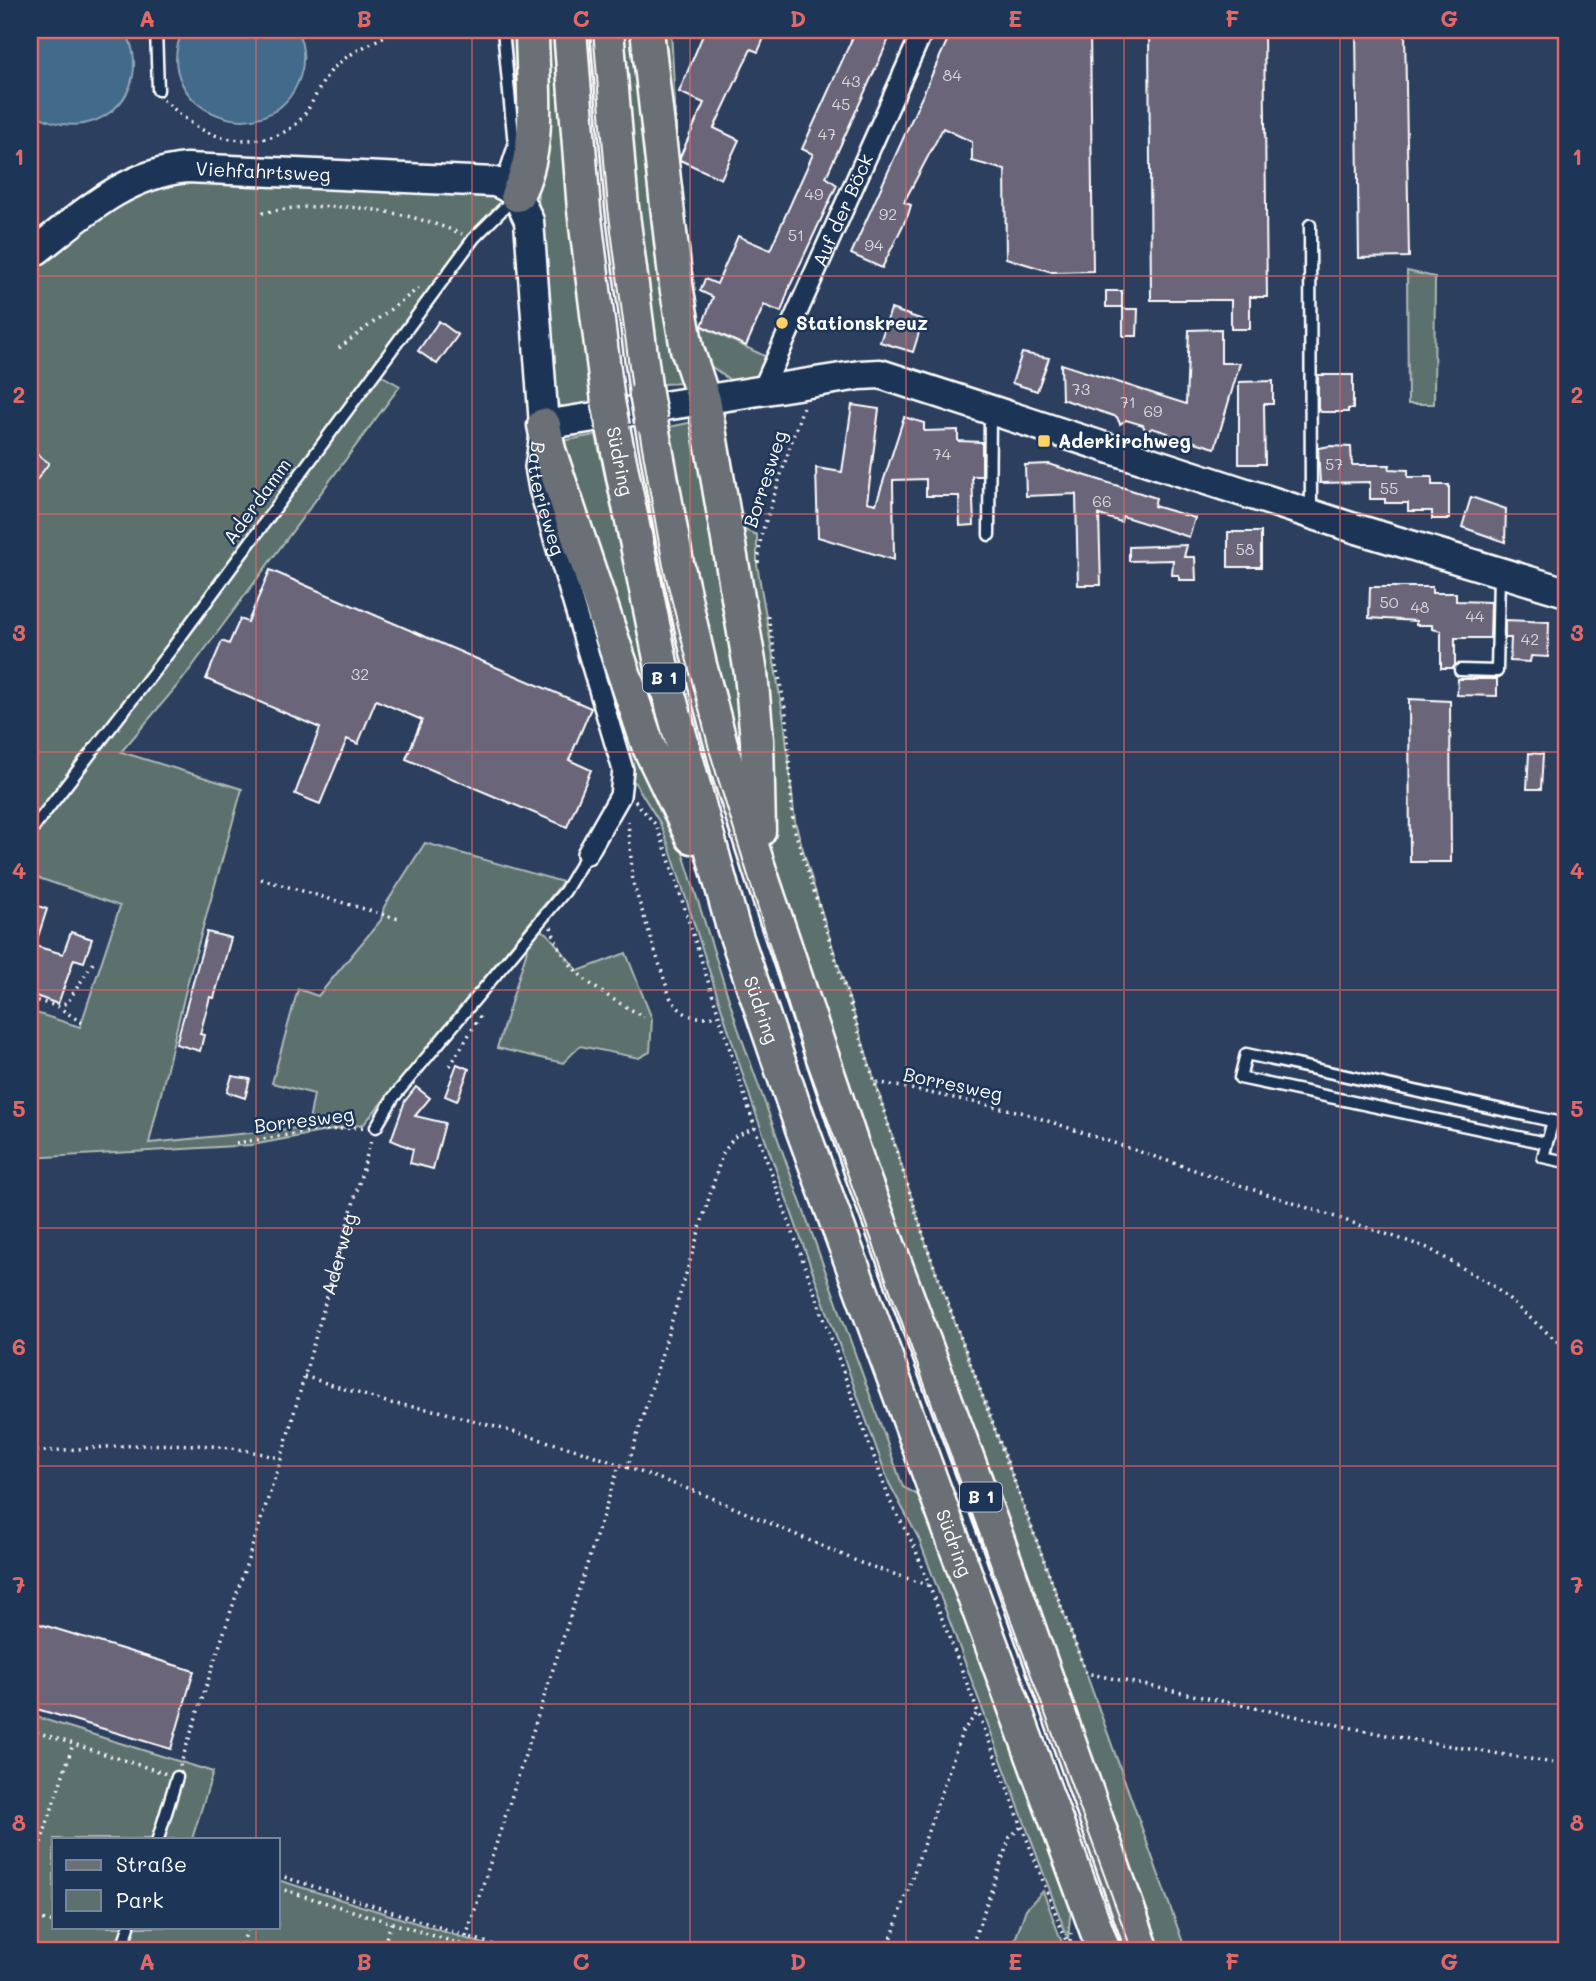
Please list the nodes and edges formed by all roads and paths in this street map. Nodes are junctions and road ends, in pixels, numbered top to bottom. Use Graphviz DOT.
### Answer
graph roads {
  1 [pos="156,30"];
  2 [pos="395,30"];
  3 [pos="503,30"];
  4 [pos="532,30"];
  5 [pos="570,30"];
  6 [pos="607,30"];
  7 [pos="647,30"];
  8 [pos="923,30"];
  9 [pos="158,90"];
  10 [pos="509,189"];
  11 [pos="262,213"];
  12 [pos="1310,225"];
  13 [pos="474,238"];
  14 [pos="30,251"];
  15 [pos="421,286"];
  16 [pos="339,348"];
  17 [pos="811,383"];
  18 [pos="762,391"];
  19 [pos="704,400"];
  20 [pos="990,410"];
  21 [pos="544,425"];
  22 [pos="1311,514"];
  23 [pos="989,535"];
  24 [pos="758,564"];
  25 [pos="1499,573"];
  26 [pos="1566,592"];
  27 [pos="765,603"];
  28 [pos="1460,670"];
  29 [pos="620,796"];
  30 [pos="30,832"];
  31 [pos="587,854"];
  32 [pos="761,874"];
  33 [pos="261,879"];
  34 [pos="546,913"];
  35 [pos="399,919"];
  36 [pos="732,924"];
  37 [pos="93,963"];
  38 [pos="30,999"];
  39 [pos="57,1006"];
  40 [pos="718,1015"];
  41 [pos="644,1017"];
  42 [pos="82,1023"];
  43 [pos="877,1082"];
  44 [pos="1553,1121"];
  45 [pos="1566,1124"];
  46 [pos="376,1127"];
  47 [pos="755,1128"];
  48 [pos="236,1143"];
  49 [pos="1546,1143"];
  50 [pos="1566,1162"];
  51 [pos="1566,1349"];
  52 [pos="304,1376"];
  53 [pos="30,1452"];
  54 [pos="281,1459"];
  55 [pos="619,1466"];
  56 [pos="626,1469"];
  57 [pos="930,1586"];
  58 [pos="978,1713"];
  59 [pos="30,1730"];
  60 [pos="73,1744"];
  61 [pos="1566,1765"];
  62 [pos="177,1777"];
  63 [pos="1021,1827"];
  64 [pos="158,1838"];
  65 [pos="30,1876"];
  66 [pos="280,1876"];
  67 [pos="280,1889"];
  68 [pos="30,1914"];
  69 [pos="52,1922"];
  70 [pos="391,1923"];
  71 [pos="129,1928"];
  72 [pos="248,1928"];
  73 [pos="466,1937"];
  74 [pos="1069,1950"];
  75 [pos="121,1951"];
  76 [pos="240,1951"];
  77 [pos="382,1951"];
  78 [pos="483,1951"];
  79 [pos="513,1951"];
  80 [pos="887,1951"];
  81 [pos="970,1951"];
  82 [pos="1104,1951"];
  83 [pos="1143,1951"];
  1 -- 9 [label="lane"];
  2 -- 9 [label="path"];
  3 -- 10 [label="lane"];
  4 -- 10 [label="main road"];
  5 -- 36 [label="main road, Südring / B 1"];
  6 -- 32 [label="main road, Südring / B 1"];
  7 -- 19 [label="main road"];
  8 -- 18 [label="street, Auf der Böck"];
  10 -- 13 [label="lane, Aderdamm"];
  10 -- 14 [label="street, Viehfahrtsweg"];
  10 -- 21 [label="street, Batterieweg"];
  11 -- 13 [label="path"];
  12 -- 22 [label="lane"];
  13 -- 30 [label="lane, Aderdamm"];
  15 -- 16 [label="path"];
  17 -- 18 [label="street"];
  17 -- 20 [label="street"];
  17 -- 24 [label="path, Borresweg"];
  18 -- 19 [label="street"];
  19 -- 21 [label="street"];
  19 -- 32 [label="main road"];
  20 -- 22 [label="street"];
  20 -- 23 [label="lane"];
  21 -- 29 [label="street, Batterieweg"];
  21 -- 36 [label="main road"];
  22 -- 25 [label="street"];
  25 -- 26 [label="street"];
  25 -- 28 [label="lane"];
  27 -- 43 [label="path, Borresweg"];
  29 -- 31 [label="street"];
  29 -- 40 [label="path"];
  29 -- 40 [label="path"];
  31 -- 34 [label="lane"];
  32 -- 83 [label="main road, Südring / B 1"];
  33 -- 35 [label="path"];
  34 -- 41 [label="path"];
  34 -- 46 [label="lane"];
  36 -- 82 [label="main road, Südring / B 1"];
  37 -- 39 [label="path"];
  38 -- 39 [label="path"];
  39 -- 42 [label="path"];
  40 -- 47 [label="path"];
  43 -- 51 [label="path, Borresweg"];
  43 -- 61 [label="path"];
  44 -- 45 [label="lane"];
  44 -- 49 [label="lane"];
  44 -- 49 [label="lane"];
  46 -- 48 [label="path, Borresweg"];
  46 -- 52 [label="path, Aderweg"];
  47 -- 56 [label="path"];
  47 -- 57 [label="path"];
  49 -- 50 [label="lane"];
  52 -- 54 [label="path, Aderweg"];
  52 -- 55 [label="path"];
  53 -- 54 [label="path"];
  54 -- 62 [label="path, Aderweg"];
  55 -- 56 [label="path"];
  55 -- 73 [label="path"];
  56 -- 57 [label="path"];
  57 -- 58 [label="path"];
  58 -- 63 [label="path"];
  58 -- 80 [label="path"];
  59 -- 60 [label="path"];
  60 -- 62 [label="path"];
  60 -- 65 [label="path"];
  62 -- 64 [label="lane"];
  63 -- 74 [label="path"];
  63 -- 81 [label="path"];
  66 -- 73 [label="path"];
  67 -- 70 [label="path"];
  68 -- 69 [label="path"];
  70 -- 77 [label="path"];
  70 -- 78 [label="path"];
  71 -- 75 [label="lane"];
  72 -- 76 [label="path"];
  73 -- 79 [label="path"];
}
